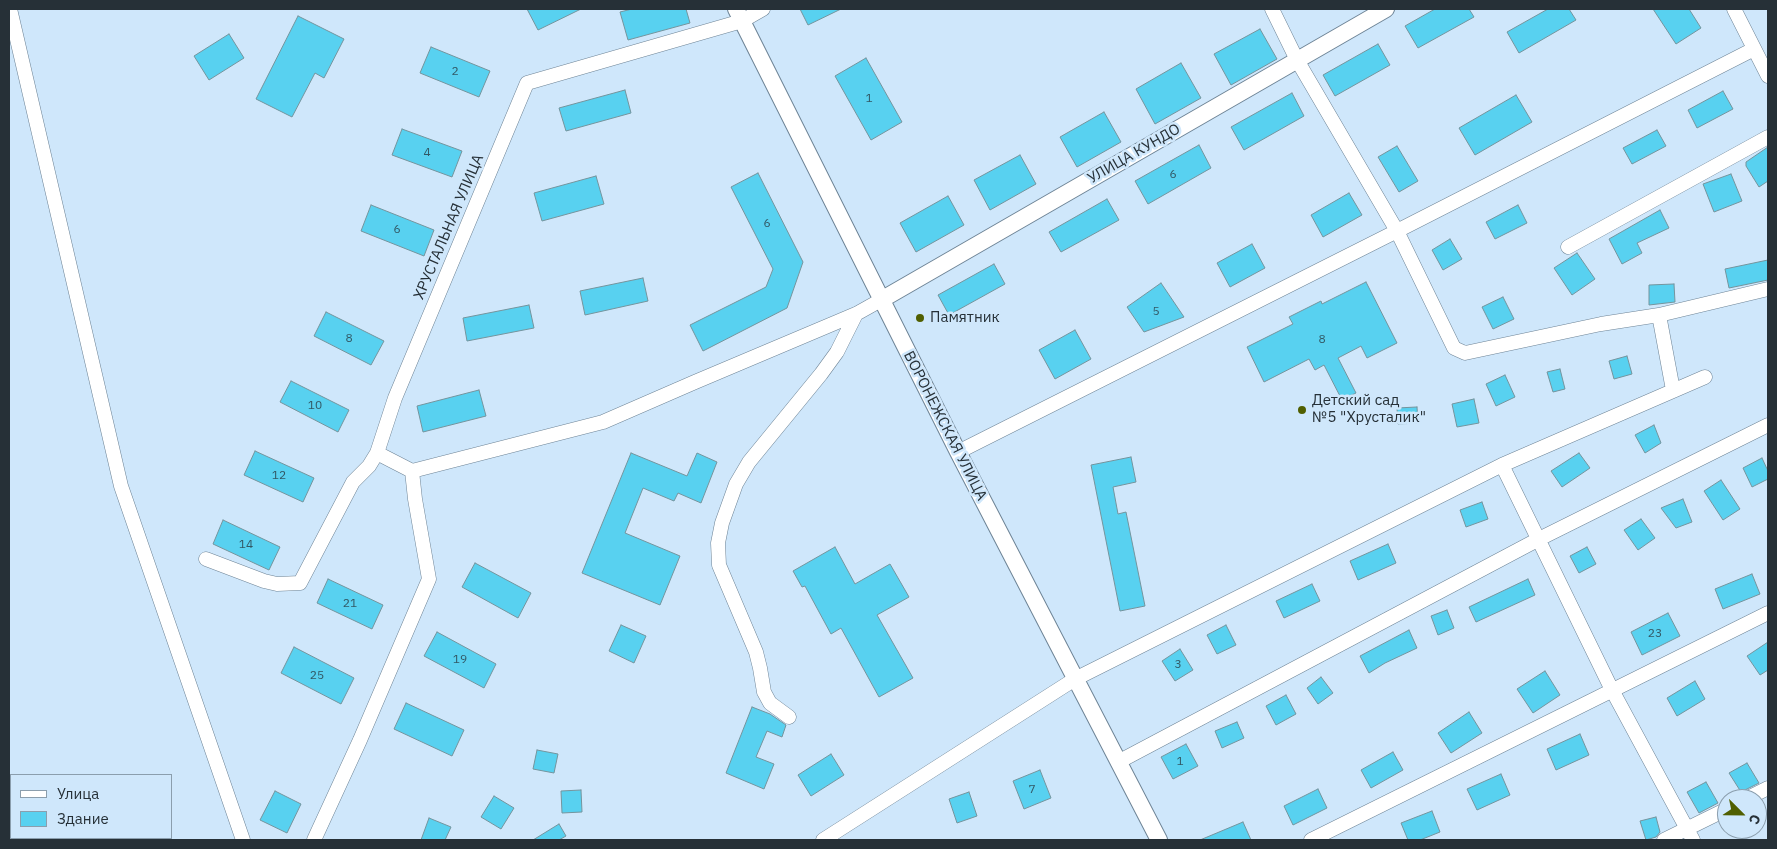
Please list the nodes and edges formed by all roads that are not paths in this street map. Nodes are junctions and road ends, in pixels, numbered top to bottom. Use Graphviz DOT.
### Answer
graph roads {
  1 [pos="10,9"];
  2 [pos="763,9"];
  3 [pos="1272,9"];
  4 [pos="1386,9"];
  5 [pos="1734,9"];
  6 [pos="739,15"];
  7 [pos="1754,49"];
  8 [pos="1297,60"];
  9 [pos="1768,76"];
  10 [pos="1768,137"];
  11 [pos="1398,231"];
  12 [pos="1568,247"];
  13 [pos="1768,289"];
  14 [pos="881,300"];
  15 [pos="856,314"];
  16 [pos="1659,315"];
  17 [pos="1704,377"];
  18 [pos="1673,390"];
  19 [pos="1768,425"];
  20 [pos="958,452"];
  21 [pos="377,453"];
  22 [pos="1502,465"];
  23 [pos="412,471"];
  24 [pos="1538,539"];
  25 [pos="206,559"];
  26 [pos="1768,613"];
  27 [pos="1075,679"];
  28 [pos="1612,690"];
  29 [pos="789,716"];
  30 [pos="1118,762"];
  31 [pos="1717,815"];
  32 [pos="1690,834"];
  33 [pos="243,840"];
  34 [pos="314,840"];
  35 [pos="823,840"];
  36 [pos="1159,840"];
  37 [pos="1311,840"];
  38 [pos="1664,840"];
  1 -- 33 [label="street"];
  2 -- 6 [label="street"];
  3 -- 8 [label="street"];
  4 -- 8 [label="street, УЛИЦА КУНДО"];
  5 -- 7 [label="street"];
  6 -- 14 [label="street, ВОРОНЕЖСКАЯ УЛИЦА"];
  6 -- 21 [label="street, ХРУСТАЛЬНАЯ УЛИЦА"];
  7 -- 9 [label="street"];
  7 -- 11 [label="street"];
  8 -- 11 [label="street"];
  8 -- 14 [label="street, УЛИЦА КУНДО"];
  10 -- 12 [label="street"];
  11 -- 16 [label="street"];
  11 -- 20 [label="street"];
  13 -- 16 [label="street"];
  14 -- 15 [label="street"];
  14 -- 20 [label="street, ВОРОНЕЖСКАЯ УЛИЦА"];
  15 -- 23 [label="street"];
  15 -- 29 [label="street"];
  16 -- 18 [label="street"];
  17 -- 18 [label="street"];
  18 -- 22 [label="street"];
  19 -- 24 [label="street"];
  20 -- 27 [label="street, ВОРОНЕЖСКАЯ УЛИЦА"];
  21 -- 23 [label="street"];
  21 -- 25 [label="street, ХРУСТАЛЬНАЯ УЛИЦА"];
  22 -- 24 [label="street"];
  22 -- 27 [label="street"];
  23 -- 34 [label="street"];
  24 -- 28 [label="street"];
  24 -- 30 [label="street"];
  26 -- 28 [label="street"];
  27 -- 30 [label="street, ВОРОНЕЖСКАЯ УЛИЦА"];
  27 -- 35 [label="street"];
  28 -- 32 [label="street"];
  28 -- 37 [label="street"];
  30 -- 36 [label="street, ВОРОНЕЖСКАЯ УЛИЦА"];
  31 -- 32 [label="street"];
  32 -- 38 [label="street"];
}
